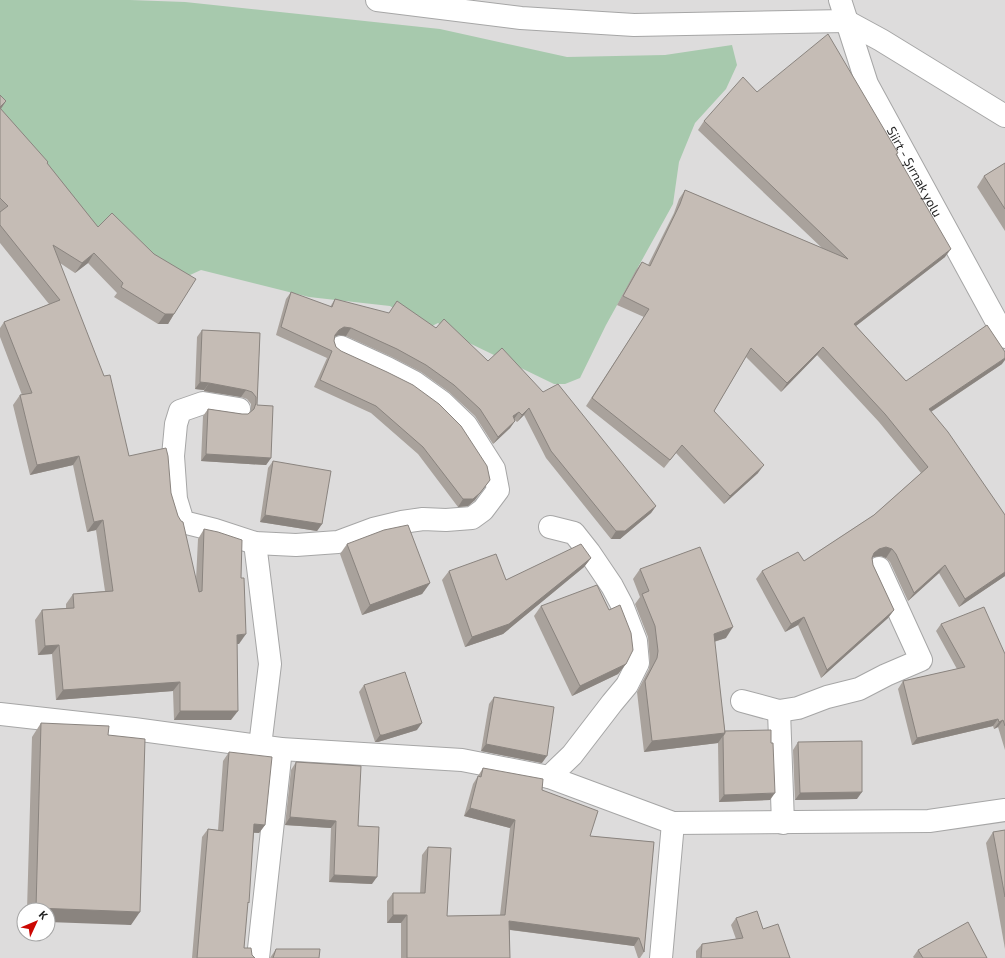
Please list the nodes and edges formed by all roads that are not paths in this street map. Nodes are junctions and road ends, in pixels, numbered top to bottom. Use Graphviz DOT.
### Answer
graph roads {
  1 [pos="377,0"];
  2 [pos="840,0"];
  3 [pos="463,6"];
  4 [pos="846,21"];
  5 [pos="1005,116"];
  6 [pos="1005,337"];
  7 [pos="341,347"];
  8 [pos="239,409"];
  9 [pos="550,527"];
  10 [pos="255,543"];
  11 [pos="879,568"];
  12 [pos="742,701"];
  13 [pos="779,711"];
  14 [pos="0,714"];
  15 [pos="270,747"];
  16 [pos="549,777"];
  17 [pos="1005,810"];
  18 [pos="783,822"];
  19 [pos="673,823"];
  20 [pos="258,958"];
  21 [pos="660,958"];
  1 -- 3 [label="street"];
  2 -- 4 [label="street, Siirt - Şırnak yolu"];
  3 -- 4 [label="street"];
  4 -- 5 [label="street"];
  4 -- 6 [label="street, Siirt - Şırnak yolu"];
  7 -- 10 [label="street"];
  8 -- 10 [label="street"];
  9 -- 16 [label="street"];
  10 -- 15 [label="street"];
  11 -- 13 [label="street"];
  12 -- 13 [label="street"];
  13 -- 18 [label="street"];
  14 -- 15 [label="street"];
  15 -- 16 [label="street"];
  15 -- 20 [label="street"];
  16 -- 19 [label="street"];
  17 -- 18 [label="street"];
  18 -- 19 [label="street"];
  19 -- 21 [label="street"];
}
